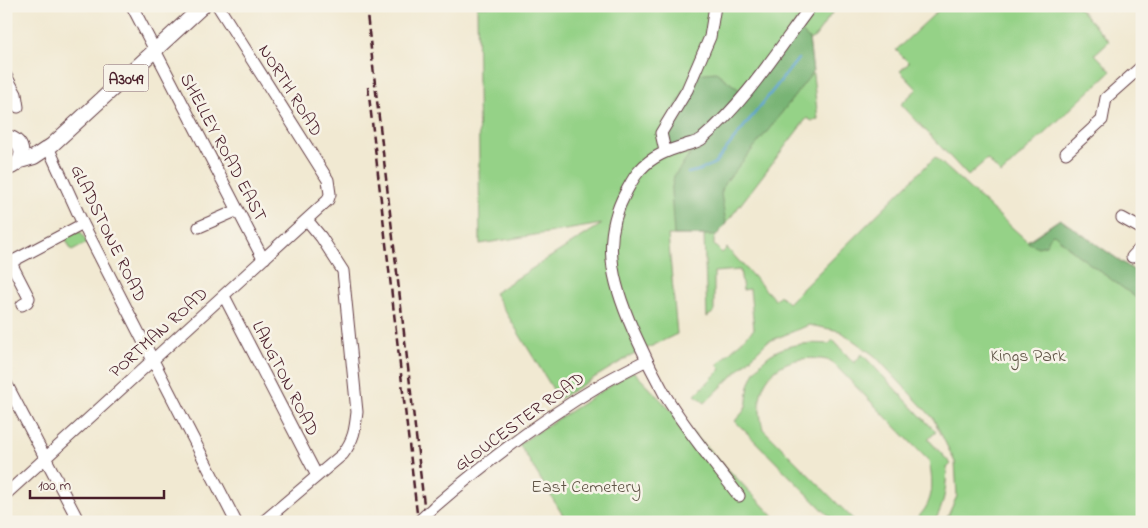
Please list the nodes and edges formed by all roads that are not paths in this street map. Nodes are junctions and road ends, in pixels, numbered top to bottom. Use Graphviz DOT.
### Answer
graph roads {
  1 [pos="132,6"];
  2 [pos="203,6"];
  3 [pos="218,6"];
  4 [pos="715,6"];
  5 [pos="812,6"];
  6 [pos="154,51"];
  7 [pos="1142,66"];
  8 [pos="6,76"];
  9 [pos="18,107"];
  10 [pos="11,137"];
  11 [pos="48,147"];
  12 [pos="665,151"];
  13 [pos="1066,153"];
  14 [pos="11,168"];
  15 [pos="330,194"];
  16 [pos="238,210"];
  17 [pos="1122,218"];
  18 [pos="307,220"];
  19 [pos="83,224"];
  20 [pos="199,227"];
  21 [pos="1142,229"];
  22 [pos="1142,246"];
  23 [pos="1132,257"];
  24 [pos="264,258"];
  25 [pos="224,296"];
  26 [pos="22,304"];
  27 [pos="153,360"];
  28 [pos="647,360"];
  29 [pos="6,383"];
  30 [pos="46,457"];
  31 [pos="317,476"];
  32 [pos="6,494"];
  33 [pos="739,496"];
  34 [pos="79,522"];
  35 [pos="236,522"];
  36 [pos="263,522"];
  37 [pos="418,522"];
  1 -- 6 [label="street, SHELLEY ROAD EAST"];
  2 -- 6 [label="main road, A3049"];
  3 -- 15 [label="street, NORTH ROAD"];
  4 -- 12 [label="street"];
  5 -- 12 [label="street"];
  6 -- 11 [label="main road, A3049"];
  6 -- 16 [label="street, SHELLEY ROAD EAST"];
  7 -- 13 [label="street"];
  8 -- 9 [label="street"];
  10 -- 11 [label="main road"];
  10 -- 14 [label="main road"];
  11 -- 14 [label="main road, A3049"];
  11 -- 19 [label="street, GLADSTONE ROAD"];
  12 -- 28 [label="street"];
  15 -- 18 [label="street, PORTMAN ROAD"];
  16 -- 20 [label="street"];
  16 -- 24 [label="street, SHELLEY ROAD EAST"];
  17 -- 21 [label="street"];
  18 -- 24 [label="street, PORTMAN ROAD"];
  18 -- 31 [label="street"];
  19 -- 26 [label="street"];
  19 -- 27 [label="street, GLADSTONE ROAD"];
  22 -- 23 [label="street"];
  24 -- 25 [label="street, PORTMAN ROAD"];
  25 -- 27 [label="street, PORTMAN ROAD"];
  25 -- 31 [label="street, LANGTON ROAD"];
  27 -- 30 [label="street, PORTMAN ROAD"];
  27 -- 35 [label="street, GLADSTONE ROAD"];
  28 -- 33 [label="street"];
  28 -- 37 [label="street, GLOUCESTER ROAD, bridge"];
  29 -- 30 [label="street"];
  30 -- 32 [label="street, PORTMAN ROAD"];
  30 -- 34 [label="street"];
  31 -- 36 [label="street"];
}
